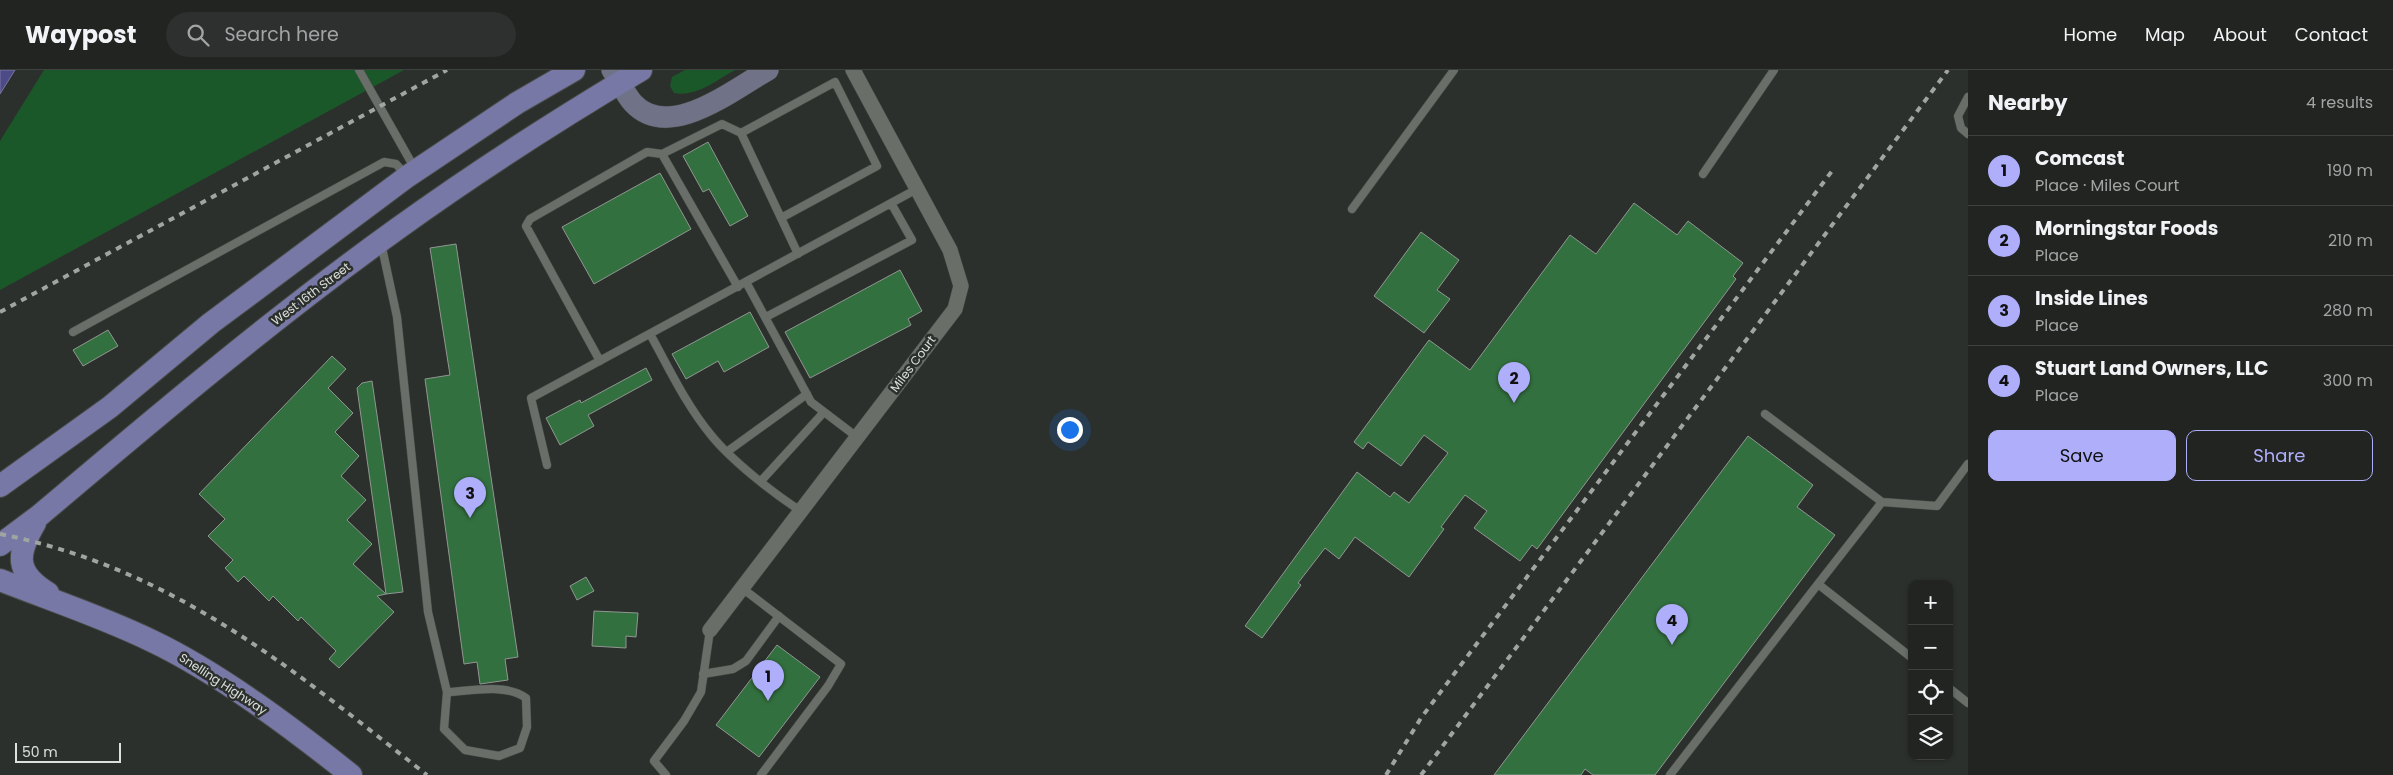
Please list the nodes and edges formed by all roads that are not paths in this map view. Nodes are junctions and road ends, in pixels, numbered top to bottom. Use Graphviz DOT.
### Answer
graph roads {
  1 [pos="359,70"];
  2 [pos="574,70"];
  3 [pos="640,70"];
  4 [pos="768,70"];
  5 [pos="853,70"];
  6 [pos="1454,70"];
  7 [pos="1774,70"];
  8 [pos="616,76"];
  9 [pos="1968,97"];
  10 [pos="741,133"];
  11 [pos="1968,134"];
  12 [pos="662,154"];
  13 [pos="412,173"];
  14 [pos="1703,174"];
  15 [pos="917,189"];
  16 [pos="891,203"];
  17 [pos="1352,209"];
  18 [pos="781,218"];
  19 [pos="381,241"];
  20 [pos="798,254"];
  21 [pos="746,282"];
  22 [pos="738,286"];
  23 [pos="766,317"];
  24 [pos="73,332"];
  25 [pos="650,334"];
  26 [pos="600,361"];
  27 [pos="807,394"];
  28 [pos="110,407"];
  29 [pos="824,412"];
  30 [pos="1765,414"];
  31 [pos="857,437"];
  32 [pos="728,451"];
  33 [pos="1968,464"];
  34 [pos="547,465"];
  35 [pos="761,481"];
  36 [pos="0,486"];
  37 [pos="0,501"];
  38 [pos="1882,502"];
  39 [pos="801,511"];
  40 [pos="40,515"];
  41 [pos="0,545"];
  42 [pos="1818,584"];
  43 [pos="6,586"];
  44 [pos="742,588"];
  45 [pos="73,607"];
  46 [pos="779,616"];
  47 [pos="710,630"];
  48 [pos="1908,655"];
  49 [pos="703,674"];
  50 [pos="1953,691"];
  51 [pos="447,692"];
  52 [pos="1968,703"];
  53 [pos="339,772"];
  54 [pos="666,775"];
  55 [pos="761,775"];
  56 [pos="1670,775"];
  1 -- 13 [label="lane"];
  2 -- 13 [label="main road"];
  3 -- 8 [label="main road, West 16th Street"];
  4 -- 8 [label="main road"];
  5 -- 15 [label="street, Miles Court"];
  6 -- 17 [label="lane"];
  7 -- 14 [label="lane"];
  8 -- 19 [label="main road, West 16th Street"];
  9 -- 11 [label="lane"];
  10 -- 12 [label="lane"];
  10 -- 18 [label="lane"];
  10 -- 18 [label="lane"];
  12 -- 22 [label="lane"];
  12 -- 26 [label="lane"];
  13 -- 24 [label="lane"];
  13 -- 28 [label="main road"];
  15 -- 16 [label="lane"];
  15 -- 31 [label="street, Miles Court"];
  16 -- 20 [label="lane"];
  16 -- 23 [label="lane"];
  18 -- 20 [label="lane"];
  19 -- 40 [label="main road, West 16th Street"];
  19 -- 51 [label="lane"];
  20 -- 21 [label="lane"];
  21 -- 22 [label="lane"];
  21 -- 23 [label="lane"];
  22 -- 25 [label="lane"];
  23 -- 27 [label="lane"];
  25 -- 26 [label="lane"];
  25 -- 32 [label="lane"];
  26 -- 34 [label="lane"];
  27 -- 29 [label="lane"];
  27 -- 32 [label="lane"];
  28 -- 36 [label="main road"];
  28 -- 37 [label="main road"];
  29 -- 31 [label="lane"];
  29 -- 35 [label="lane"];
  30 -- 38 [label="lane"];
  31 -- 39 [label="street, Miles Court"];
  32 -- 35 [label="lane"];
  33 -- 38 [label="lane"];
  35 -- 39 [label="lane"];
  38 -- 42 [label="lane"];
  39 -- 44 [label="street, Miles Court"];
  40 -- 41 [label="main road, West 16th Street"];
  40 -- 45 [label="main road"];
  42 -- 48 [label="lane"];
  42 -- 56 [label="lane"];
  43 -- 45 [label="main road, Snelling Highway"];
  44 -- 46 [label="lane"];
  44 -- 47 [label="street, Miles Court"];
  45 -- 53 [label="main road, Snelling Highway"];
  46 -- 49 [label="lane"];
  46 -- 55 [label="lane"];
  47 -- 49 [label="lane"];
  49 -- 54 [label="lane"];
  50 -- 52 [label="lane"];
  51 -- 51 [label="lane"];
}
